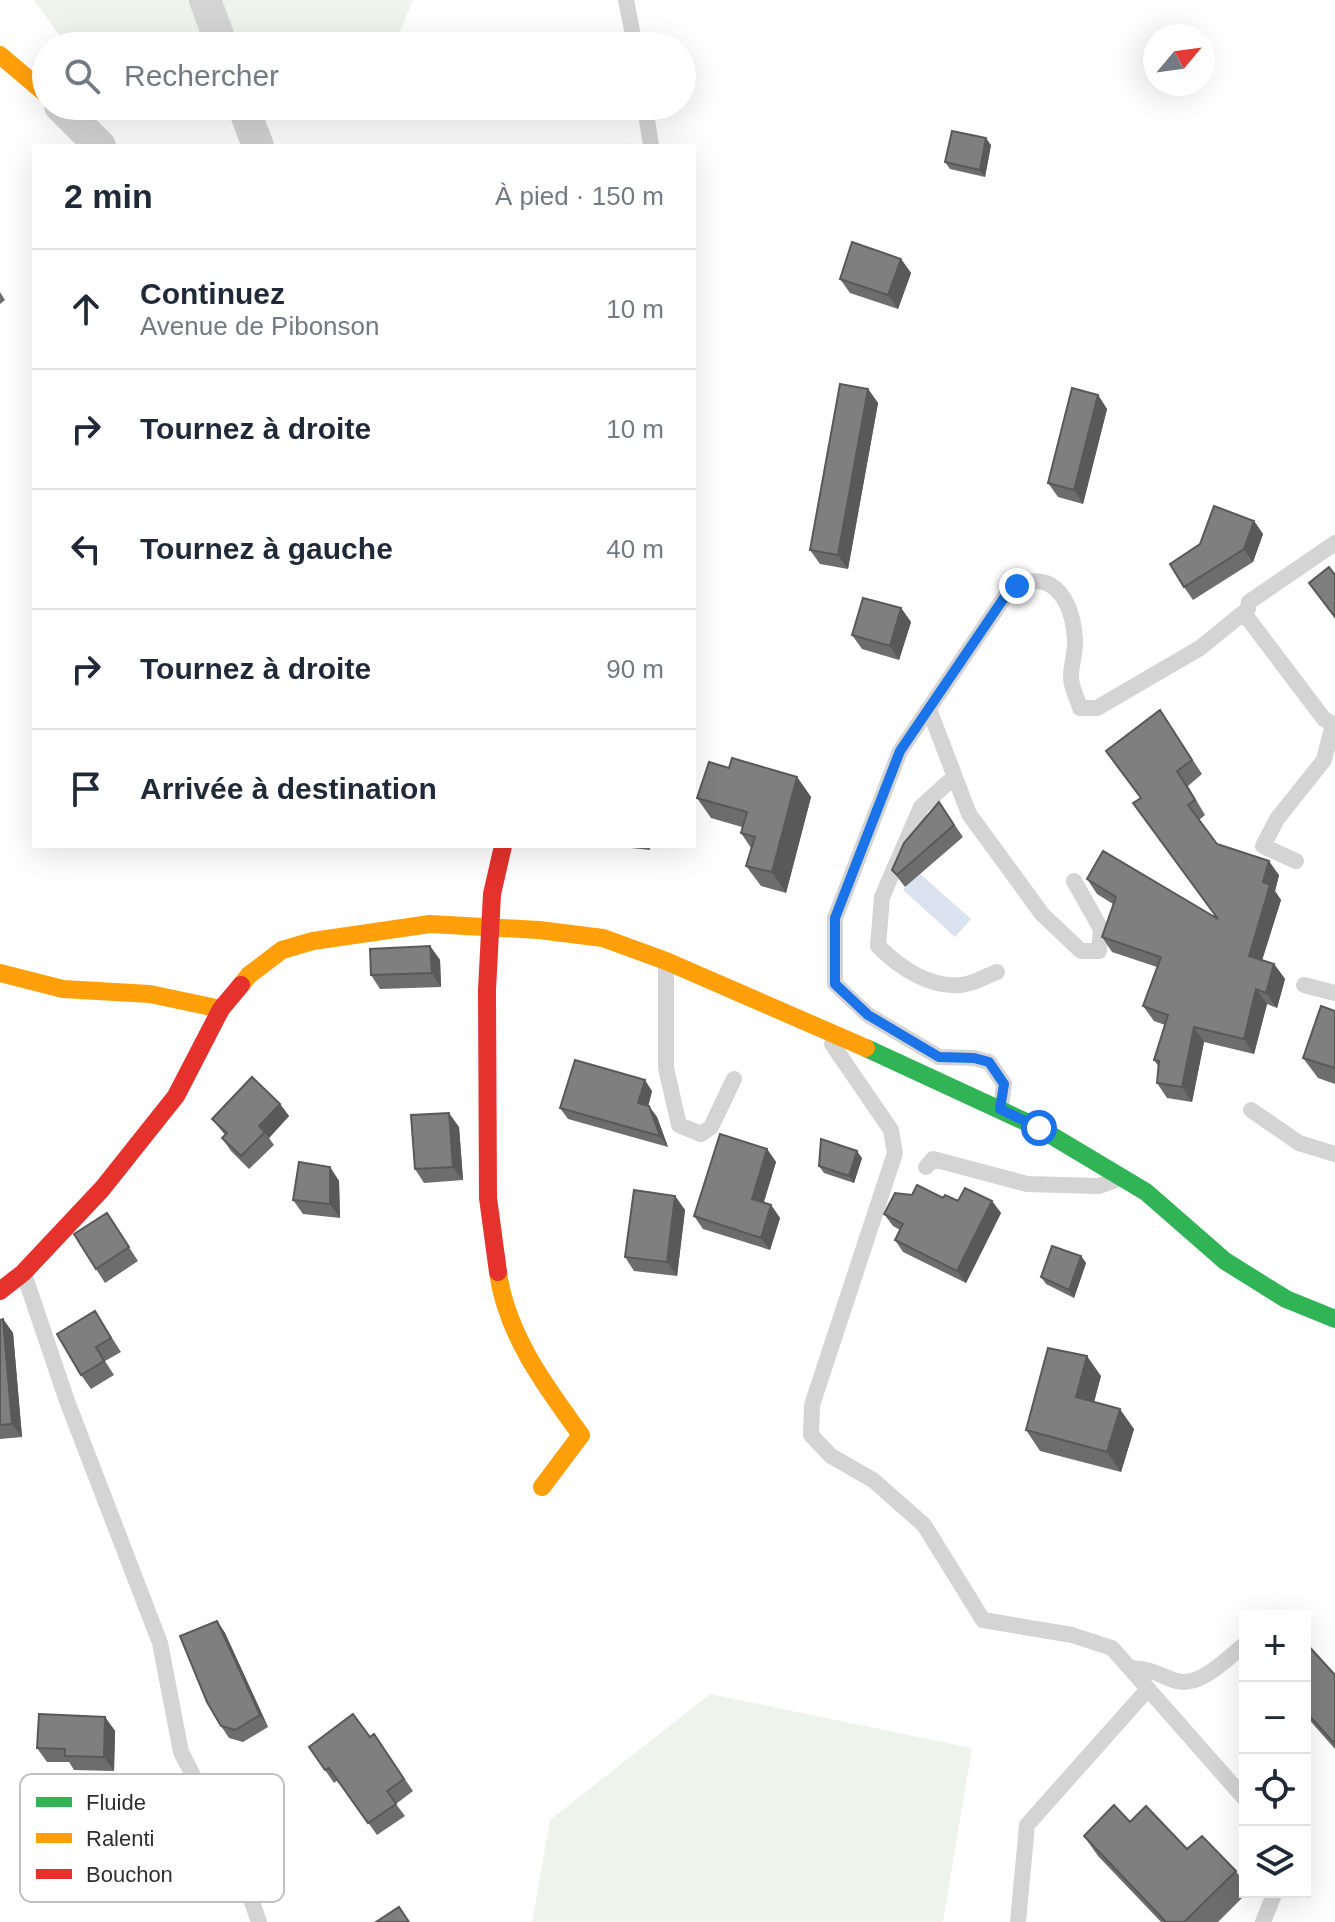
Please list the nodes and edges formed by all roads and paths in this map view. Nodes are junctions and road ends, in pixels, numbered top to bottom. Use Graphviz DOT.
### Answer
graph roads {
  1 [pos="205,0"];
  2 [pos="626,0"];
  3 [pos="217,32"];
  4 [pos="632,32"];
  5 [pos="0,55"];
  6 [pos="32,82"];
  7 [pos="74,120"];
  8 [pos="248,120"];
  9 [pos="647,120"];
  10 [pos="98,144"];
  11 [pos="257,144"];
  12 [pos="651,144"];
  13 [pos="1335,543"];
  14 [pos="1248,609"];
  15 [pos="929,709"];
  16 [pos="1334,724"];
  17 [pos="954,777"];
  18 [pos="503,848"];
  19 [pos="1296,861"];
  20 [pos="1074,881"];
  21 [pos="489,929"];
  22 [pos="666,961"];
  23 [pos="997,972"];
  24 [pos="0,973"];
  25 [pos="1304,985"];
  26 [pos="1335,993"];
  27 [pos="221,1009"];
  28 [pos="821,1029"];
  29 [pos="734,1079"];
  30 [pos="1000,1109"];
  31 [pos="1251,1110"];
  32 [pos="1335,1154"];
  33 [pos="926,1167"];
  34 [pos="1122,1177"];
  35 [pos="23,1273"];
  36 [pos="0,1291"];
  37 [pos="1335,1319"];
  38 [pos="542,1487"];
  39 [pos="1239,1649"];
  40 [pos="1130,1668"];
  41 [pos="1148,1689"];
  42 [pos="192,1774"];
  43 [pos="1239,1792"];
  44 [pos="1273,1898"];
  45 [pos="252,1902"];
  46 [pos="259,1922"];
  47 [pos="1018,1922"];
  48 [pos="1263,1922"];
  1 -- 3 [label="street"];
  2 -- 4 [label="lane"];
  5 -- 6 [label="street"];
  7 -- 10 [label="street"];
  8 -- 11 [label="street"];
  9 -- 12 [label="lane"];
  13 -- 14 [label="lane"];
  14 -- 15 [label="lane"];
  14 -- 16 [label="lane"];
  15 -- 17 [label="lane"];
  15 -- 30 [label="lane"];
  16 -- 19 [label="lane"];
  17 -- 20 [label="lane"];
  17 -- 23 [label="lane"];
  18 -- 21 [label="street"];
  21 -- 22 [label="street"];
  21 -- 27 [label="street"];
  21 -- 38 [label="street"];
  22 -- 28 [label="street"];
  22 -- 29 [label="lane"];
  24 -- 27 [label="street"];
  25 -- 26 [label="lane"];
  27 -- 35 [label="street"];
  28 -- 30 [label="street"];
  28 -- 40 [label="lane"];
  30 -- 34 [label="street"];
  31 -- 32 [label="lane"];
  33 -- 34 [label="lane"];
  34 -- 37 [label="street"];
  35 -- 36 [label="street"];
  35 -- 42 [label="lane"];
  39 -- 40 [label="lane"];
  40 -- 41 [label="lane"];
  41 -- 43 [label="lane"];
  41 -- 47 [label="lane"];
  44 -- 48 [label="lane"];
  45 -- 46 [label="lane"];
}
